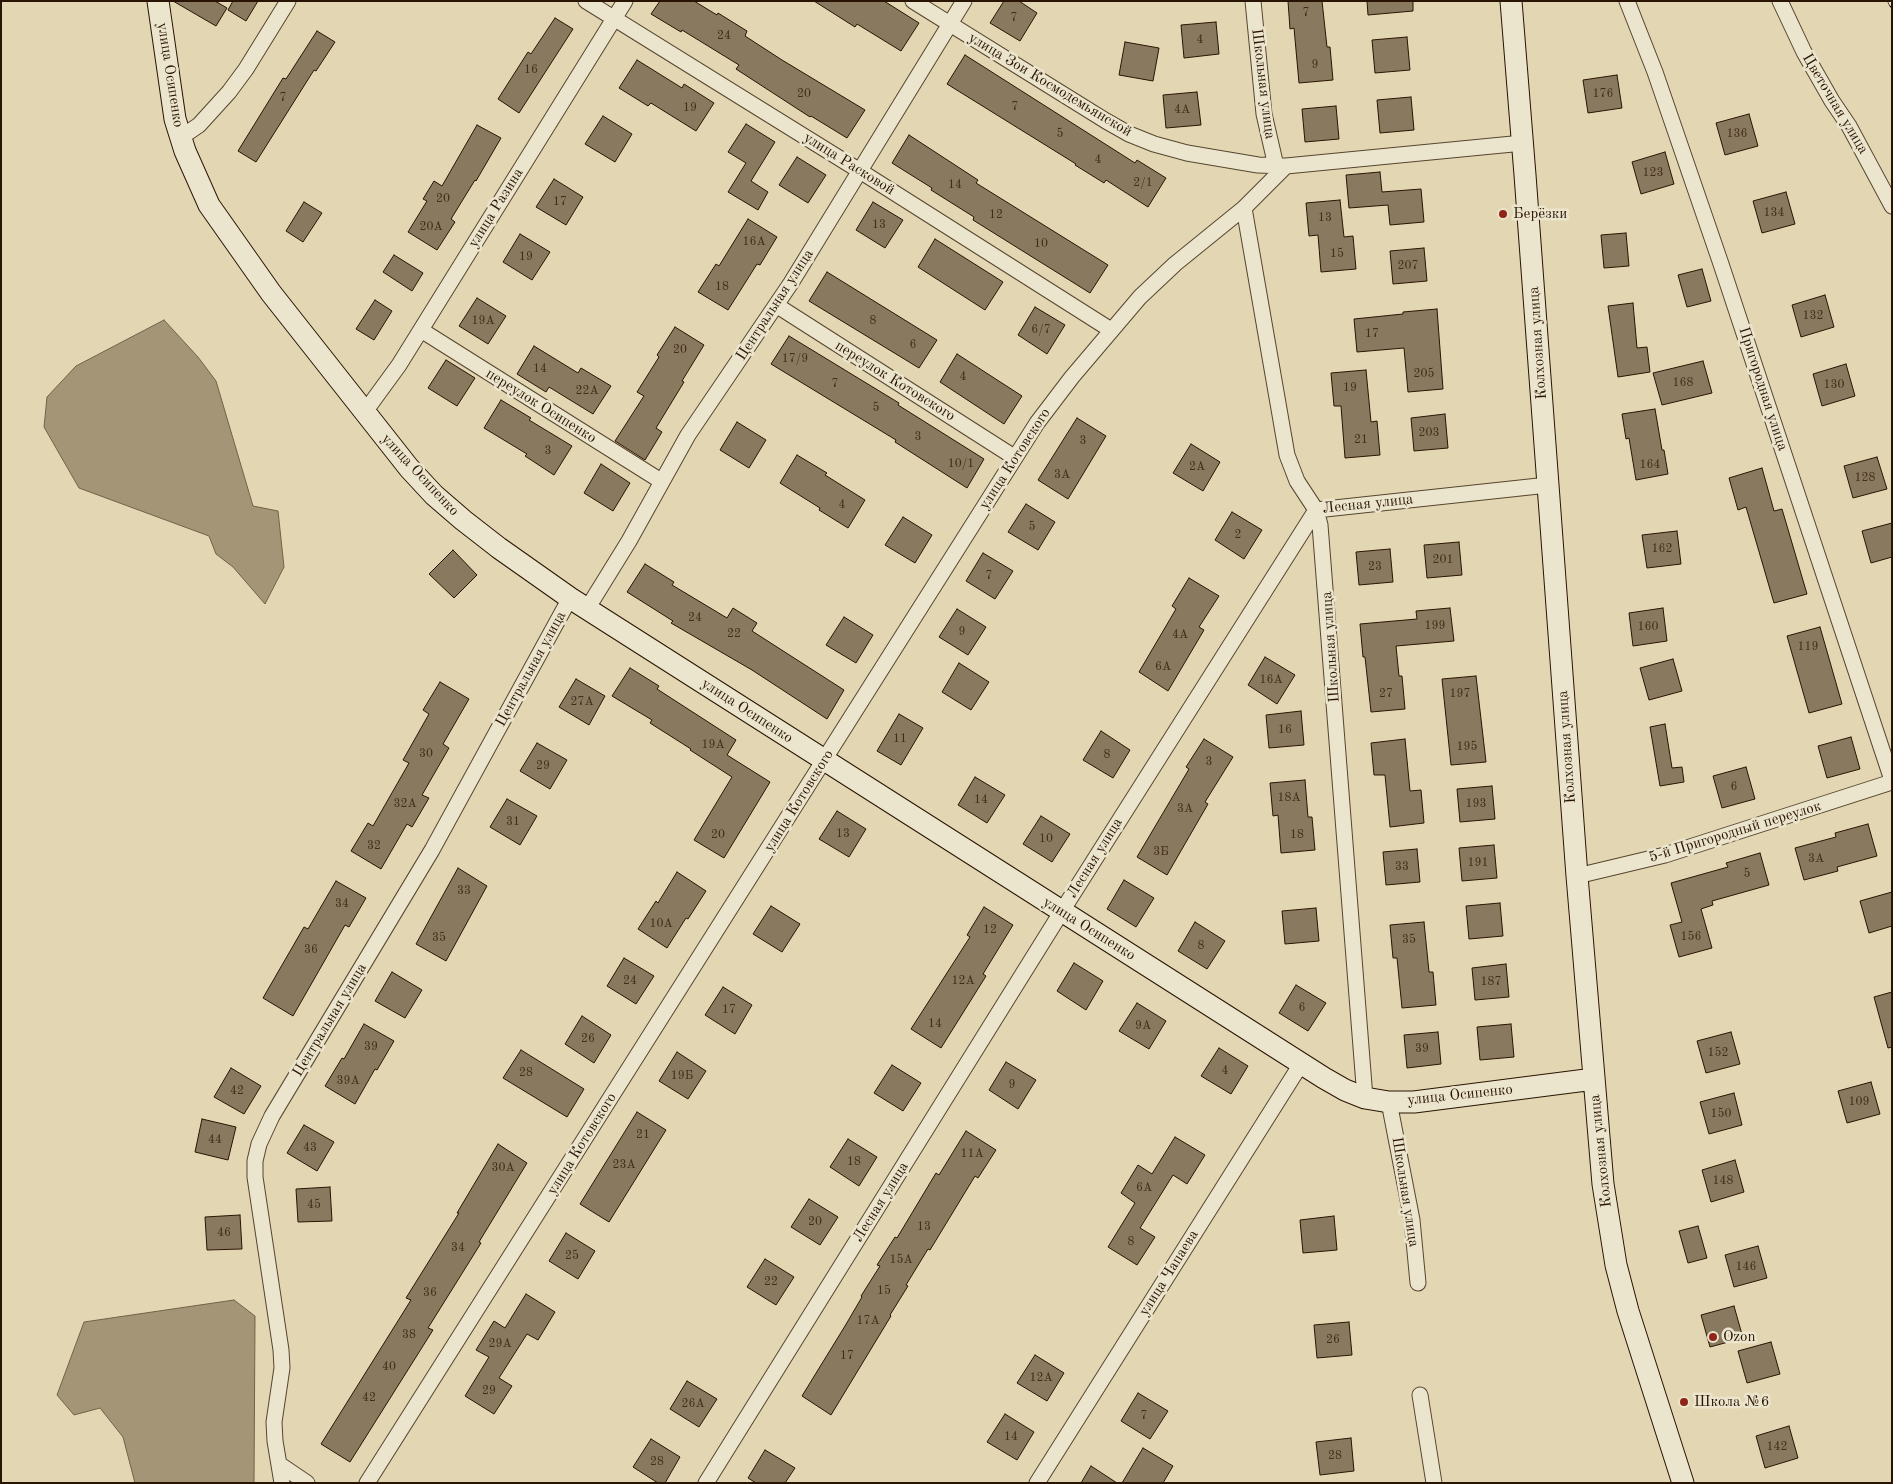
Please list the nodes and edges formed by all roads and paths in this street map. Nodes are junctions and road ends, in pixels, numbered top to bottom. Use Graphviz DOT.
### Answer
graph roads {
  1 [pos="158,1"];
  2 [pos="288,1"];
  3 [pos="586,1"];
  4 [pos="625,1"];
  5 [pos="913,1"];
  6 [pos="964,1"];
  7 [pos="1253,1"];
  8 [pos="1511,1"];
  9 [pos="1627,1"];
  10 [pos="1780,1"];
  11 [pos="614,19"];
  12 [pos="950,24"];
  13 [pos="180,138"];
  14 [pos="1523,143"];
  15 [pos="1281,166"];
  16 [pos="860,171"];
  17 [pos="1892,206"];
  18 [pos="1244,208"];
  19 [pos="776,306"];
  20 [pos="421,330"];
  21 [pos="1111,330"];
  22 [pos="364,413"];
  23 [pos="1014,457"];
  24 [pos="662,482"];
  25 [pos="1548,485"];
  26 [pos="1316,510"];
  27 [pos="578,603"];
  28 [pos="825,761"];
  29 [pos="1892,781"];
  30 [pos="1577,876"];
  31 [pos="1062,911"];
  32 [pos="1301,1064"];
  33 [pos="1594,1079"];
  34 [pos="1365,1098"];
  35 [pos="1389,1102"];
  36 [pos="1418,1283"];
  37 [pos="1420,1394"];
  38 [pos="279,1464"];
  39 [pos="282,1483"];
  40 [pos="307,1483"];
  41 [pos="367,1483"];
  42 [pos="706,1483"];
  43 [pos="1037,1483"];
  44 [pos="1434,1483"];
  45 [pos="1683,1483"];
  1 -- 13 [label="street, улица Осипенко"];
  2 -- 13 [label="street"];
  3 -- 11 [label="street, улица Расковой"];
  4 -- 11 [label="street, улица Разина"];
  5 -- 12 [label="street, улица Зои Космодемьянской"];
  6 -- 12 [label="street, Центральная улица"];
  7 -- 15 [label="street, Школьная улица"];
  8 -- 14 [label="street, Колхозная улица"];
  9 -- 29 [label="street, Пригородная улица"];
  10 -- 17 [label="street, Цветочная улица"];
  11 -- 16 [label="street, улица Расковой"];
  11 -- 20 [label="street, улица Разина"];
  12 -- 15 [label="street, улица Зои Космодемьянской"];
  12 -- 16 [label="street, Центральная улица"];
  13 -- 22 [label="street, улица Осипенко"];
  14 -- 15 [label="street, улица Зои Космодемьянской"];
  14 -- 25 [label="street, Колхозная улица"];
  15 -- 18 [label="street, улица Котовского"];
  16 -- 19 [label="street, Центральная улица"];
  16 -- 21 [label="street, улица Расковой"];
  18 -- 21 [label="street, улица Котовского"];
  18 -- 26 [label="street, Школьная улица"];
  19 -- 23 [label="street, переулок Котовского"];
  19 -- 24 [label="street, Центральная улица"];
  20 -- 22 [label="street, улица Разина"];
  20 -- 24 [label="street, переулок Осипенко"];
  21 -- 23 [label="street, улица Котовского"];
  22 -- 27 [label="street, улица Осипенко"];
  23 -- 28 [label="street, улица Котовского"];
  24 -- 27 [label="street, Центральная улица"];
  25 -- 26 [label="street, Лесная улица"];
  25 -- 30 [label="street, Колхозная улица"];
  26 -- 31 [label="street, Лесная улица"];
  26 -- 34 [label="street, Школьная улица"];
  27 -- 28 [label="street, улица Осипенко"];
  27 -- 38 [label="street, Центральная улица"];
  28 -- 31 [label="street, улица Осипенко"];
  28 -- 41 [label="street, улица Котовского"];
  29 -- 30 [label="street, 5-й Пригородный переулок"];
  30 -- 33 [label="street, Колхозная улица"];
  31 -- 32 [label="street, улица Осипенко"];
  31 -- 42 [label="street, Лесная улица"];
  32 -- 34 [label="street, улица Осипенко"];
  32 -- 43 [label="street, улица Чапаева"];
  33 -- 35 [label="street, улица Осипенко"];
  33 -- 45 [label="street, Колхозная улица"];
  34 -- 35 [label="street, улица Осипенко"];
  35 -- 36 [label="street, Школьная улица"];
  37 -- 44 [label="street"];
  38 -- 39 [label="street, Центральная улица"];
  38 -- 40 [label="street"];
}
